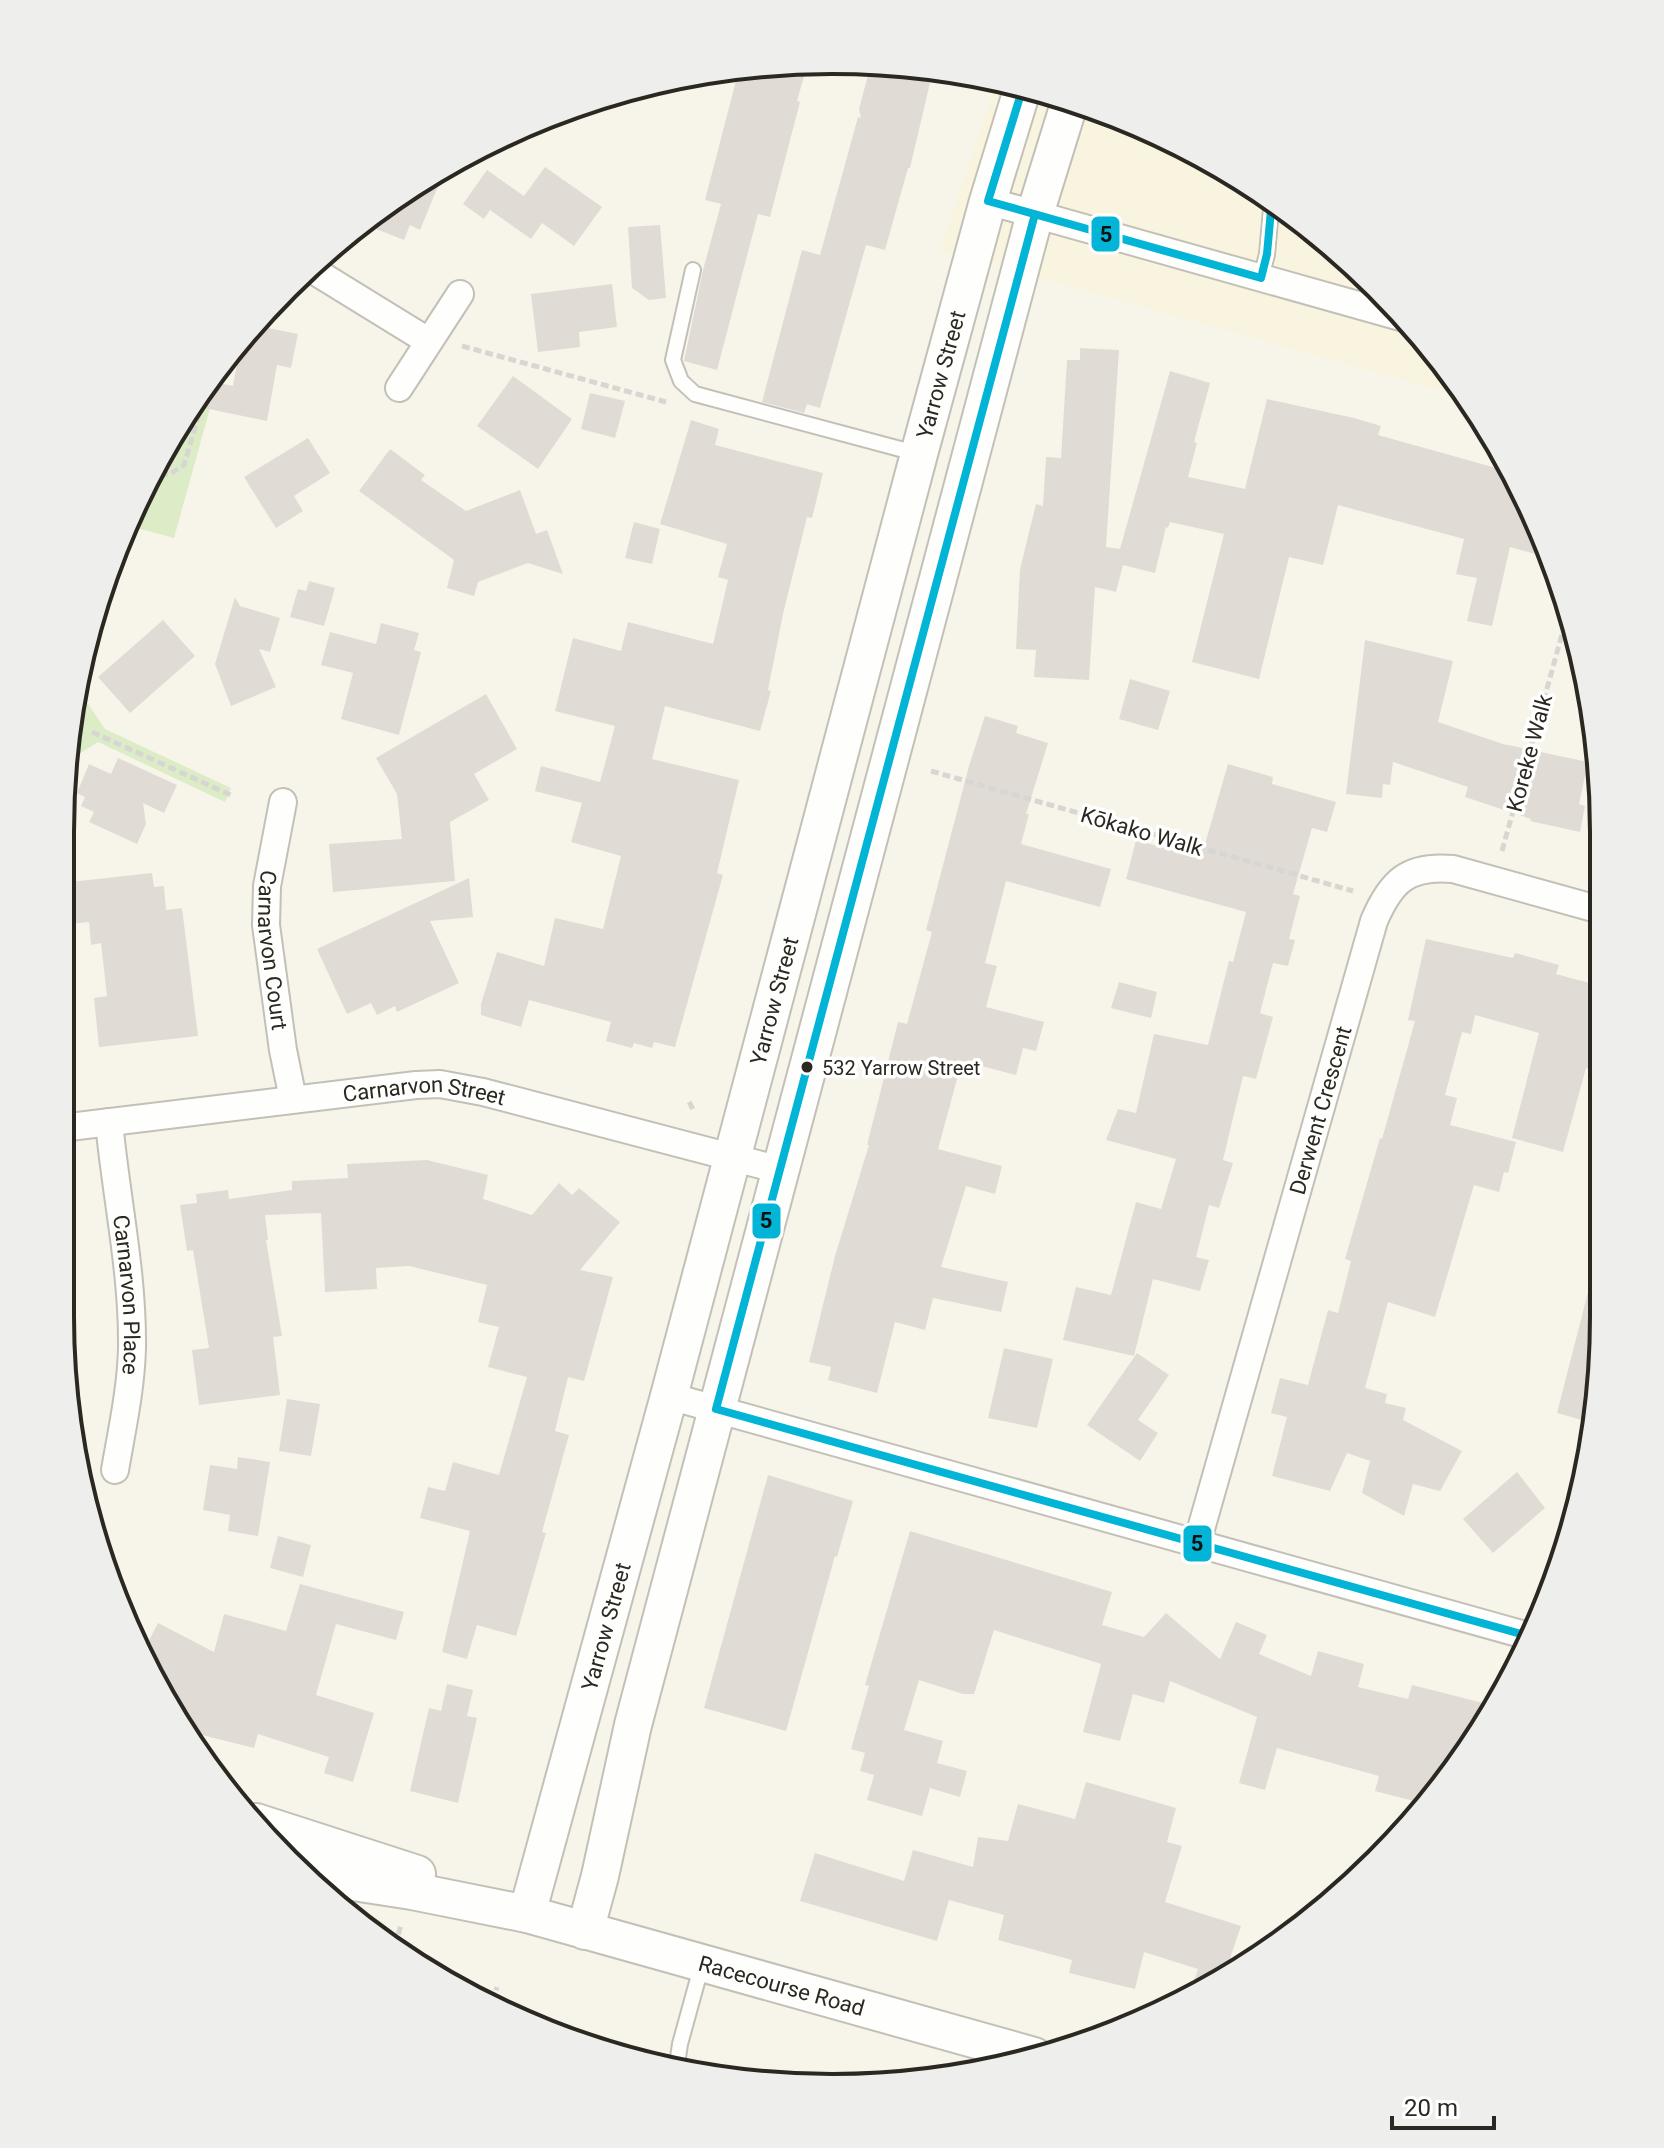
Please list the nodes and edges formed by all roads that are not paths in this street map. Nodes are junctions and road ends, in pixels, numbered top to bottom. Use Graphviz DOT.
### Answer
graph roads {
  1 [pos="1020,98"];
  2 [pos="1067,111"];
  3 [pos="988,201"];
  4 [pos="1035,214"];
  5 [pos="1271,215"];
  6 [pos="693,270"];
  7 [pos="319,274"];
  8 [pos="1261,278"];
  9 [pos="460,294"];
  10 [pos="1383,312"];
  11 [pos="428,341"];
  12 [pos="399,388"];
  13 [pos="919,454"];
  14 [pos="283,802"];
  15 [pos="1590,907"];
  16 [pos="293,1099"];
  17 [pos="109,1122"];
  18 [pos="74,1126"];
  19 [pos="731,1157"];
  20 [pos="780,1170"];
  21 [pos="669,1396"];
  22 [pos="716,1409"];
  23 [pos="115,1470"];
  24 [pos="1197,1543"];
  25 [pos="1520,1634"];
  26 [pos="273,1827"];
  27 [pos="323,1877"];
  28 [pos="527,1914"];
  29 [pos="585,1931"];
  30 [pos="702,1964"];
  31 [pos="1015,2051"];
  32 [pos="678,2058"];
  1 -- 3 [label="street, Yarrow Street"];
  2 -- 4 [label="street"];
  3 -- 4 [label="street"];
  3 -- 13 [label="street, Yarrow Street"];
  4 -- 8 [label="street"];
  4 -- 20 [label="street"];
  5 -- 8 [label="lane"];
  6 -- 13 [label="lane"];
  7 -- 11 [label="street"];
  8 -- 10 [label="street"];
  9 -- 11 [label="street"];
  11 -- 12 [label="street"];
  13 -- 19 [label="street, Yarrow Street"];
  14 -- 16 [label="street, Carnarvon Court"];
  15 -- 24 [label="street, Derwent Crescent"];
  16 -- 17 [label="street, Carnarvon Street"];
  16 -- 19 [label="street, Carnarvon Street"];
  17 -- 18 [label="street, Carnarvon Street"];
  17 -- 23 [label="street, Carnarvon Place"];
  19 -- 20 [label="street, Carnarvon Street"];
  19 -- 21 [label="street, Yarrow Street"];
  20 -- 22 [label="street"];
  21 -- 22 [label="street"];
  21 -- 28 [label="street, Yarrow Street"];
  22 -- 24 [label="street"];
  22 -- 29 [label="street"];
  24 -- 25 [label="street"];
  26 -- 28 [label="street, Racecourse Road"];
  27 -- 28 [label="street, Racecourse Road"];
  28 -- 29 [label="street, Racecourse Road"];
  29 -- 30 [label="street, Racecourse Road"];
  30 -- 31 [label="street, Racecourse Road"];
  30 -- 32 [label="lane"];
}
